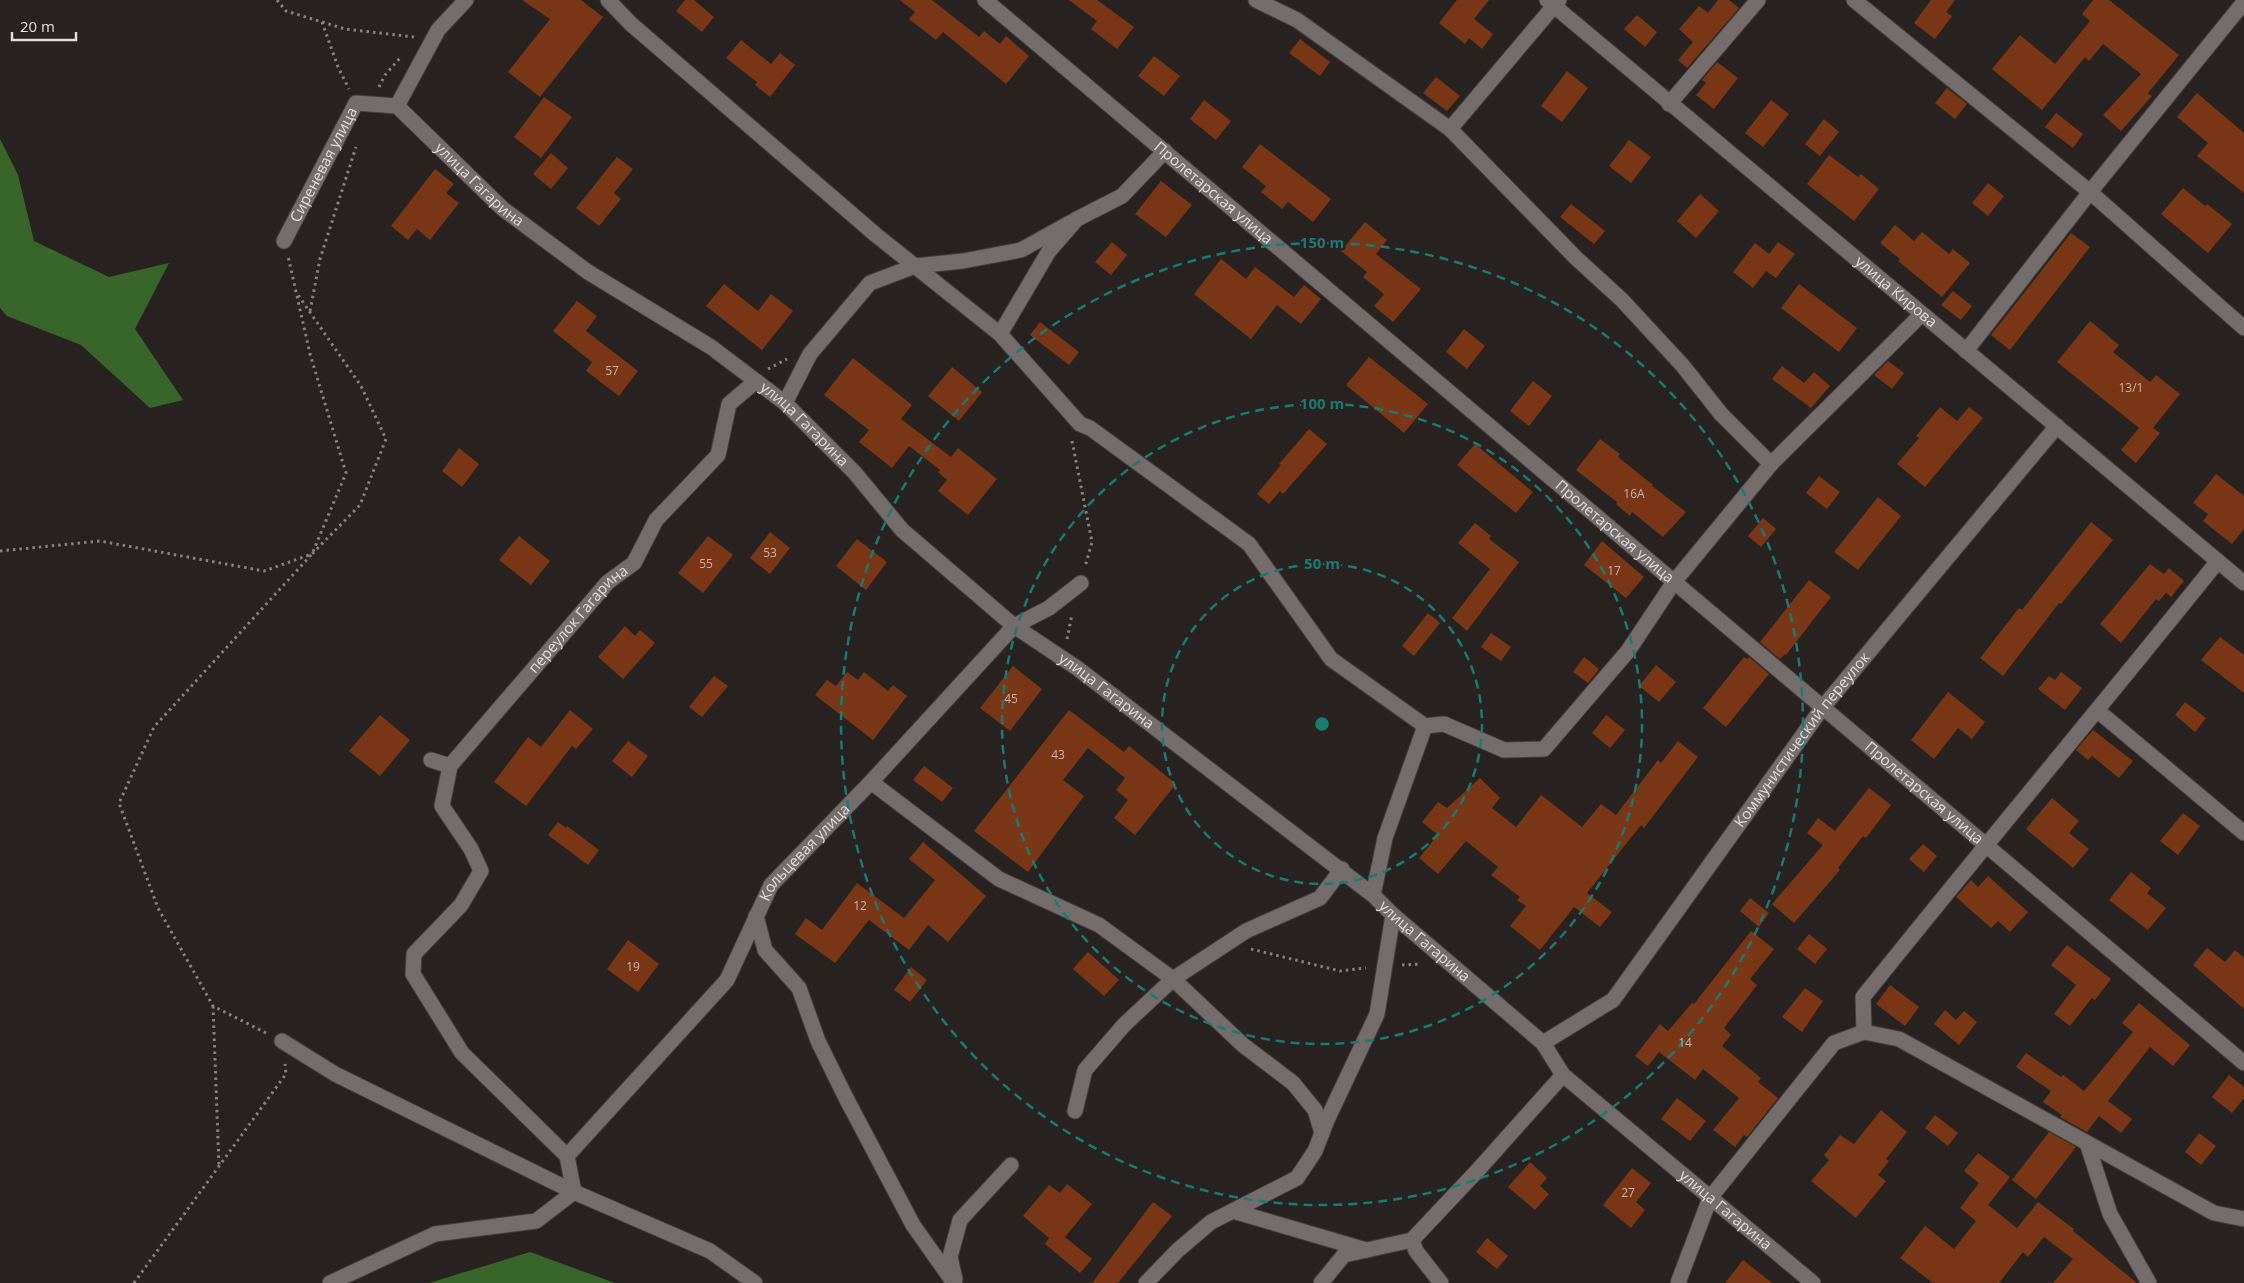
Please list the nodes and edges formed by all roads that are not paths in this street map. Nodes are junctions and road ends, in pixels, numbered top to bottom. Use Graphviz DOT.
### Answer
graph roads {
  1 [pos="466,0"];
  2 [pos="608,0"];
  3 [pos="986,0"];
  4 [pos="1256,0"];
  5 [pos="1758,0"];
  6 [pos="1854,0"];
  7 [pos="1554,2"];
  8 [pos="2244,2"];
  9 [pos="1670,104"];
  10 [pos="397,106"];
  11 [pos="1450,129"];
  12 [pos="1165,151"];
  13 [pos="2090,192"];
  14 [pos="1077,219"];
  15 [pos="284,241"];
  16 [pos="914,266"];
  17 [pos="1922,314"];
  18 [pos="2244,328"];
  19 [pos="1000,334"];
  20 [pos="1966,351"];
  21 [pos="756,381"];
  22 [pos="785,402"];
  23 [pos="2057,426"];
  24 [pos="1771,464"];
  25 [pos="2218,561"];
  26 [pos="1674,582"];
  27 [pos="1081,583"];
  28 [pos="2244,583"];
  29 [pos="1014,626"];
  30 [pos="1823,707"];
  31 [pos="2098,711"];
  32 [pos="1425,726"];
  33 [pos="431,760"];
  34 [pos="450,766"];
  35 [pos="870,782"];
  36 [pos="2244,833"];
  37 [pos="1985,844"];
  38 [pos="1342,870"];
  39 [pos="1374,895"];
  40 [pos="1393,915"];
  41 [pos="756,916"];
  42 [pos="1172,978"];
  43 [pos="1864,1032"];
  44 [pos="282,1041"];
  45 [pos="1542,1043"];
  46 [pos="2244,1063"];
  47 [pos="1563,1075"];
  48 [pos="1075,1112"];
  49 [pos="1322,1134"];
  50 [pos="2087,1143"];
  51 [pos="567,1156"];
  52 [pos="1011,1165"];
  53 [pos="574,1192"];
  54 [pos="1710,1198"];
  55 [pos="1233,1211"];
  56 [pos="2244,1219"];
  57 [pos="1412,1240"];
  58 [pos="1366,1250"];
  59 [pos="330,1283"];
  60 [pos="755,1283"];
  61 [pos="955,1283"];
  62 [pos="1146,1283"];
  63 [pos="1321,1283"];
  64 [pos="1442,1283"];
  65 [pos="1678,1283"];
  66 [pos="1813,1283"];
  67 [pos="2150,1283"];
  1 -- 10 [label="street"];
  2 -- 16 [label="street"];
  3 -- 12 [label="street, Пролетарская улица"];
  4 -- 11 [label="street"];
  5 -- 9 [label="street"];
  6 -- 13 [label="street"];
  7 -- 9 [label="street, улица Кирова"];
  7 -- 11 [label="street"];
  8 -- 13 [label="street"];
  9 -- 17 [label="street, улица Кирова"];
  10 -- 15 [label="street, Сиреневая улица"];
  10 -- 21 [label="street, улица Гагарина"];
  11 -- 24 [label="street"];
  12 -- 14 [label="street"];
  12 -- 26 [label="street, Пролетарская улица"];
  13 -- 18 [label="street"];
  13 -- 20 [label="street"];
  14 -- 16 [label="street"];
  14 -- 19 [label="street"];
  16 -- 19 [label="street"];
  16 -- 22 [label="street"];
  17 -- 20 [label="street, улица Кирова"];
  17 -- 24 [label="street"];
  19 -- 32 [label="street"];
  20 -- 23 [label="street, улица Кирова"];
  21 -- 22 [label="street, улица Гагарина"];
  21 -- 34 [label="street, переулок Гагарина"];
  22 -- 29 [label="street, улица Гагарина"];
  23 -- 25 [label="street, улица Кирова"];
  23 -- 30 [label="street, Коммунистический переулок"];
  24 -- 26 [label="street"];
  25 -- 28 [label="street, улица Кирова"];
  25 -- 31 [label="street"];
  26 -- 30 [label="street, Пролетарская улица"];
  26 -- 32 [label="street"];
  27 -- 29 [label="street, Кольцевая улица"];
  29 -- 35 [label="street, Кольцевая улица"];
  29 -- 38 [label="street, улица Гагарина"];
  30 -- 37 [label="street, Пролетарская улица"];
  30 -- 45 [label="street, Коммунистический переулок"];
  31 -- 36 [label="street"];
  31 -- 37 [label="street"];
  32 -- 39 [label="street"];
  33 -- 34 [label="street"];
  34 -- 51 [label="street"];
  35 -- 41 [label="street, Кольцевая улица"];
  35 -- 42 [label="street"];
  37 -- 43 [label="street"];
  37 -- 46 [label="street, Пролетарская улица"];
  38 -- 39 [label="street, улица Гагарина"];
  38 -- 42 [label="street"];
  39 -- 40 [label="street, улица Гагарина"];
  40 -- 45 [label="street, улица Гагарина"];
  40 -- 49 [label="street"];
  41 -- 51 [label="street, Кольцевая улица"];
  41 -- 61 [label="street"];
  42 -- 48 [label="street"];
  42 -- 49 [label="street"];
  43 -- 50 [label="street"];
  43 -- 54 [label="street"];
  44 -- 53 [label="street"];
  45 -- 47 [label="street, улица Гагарина"];
  47 -- 54 [label="street, улица Гагарина"];
  47 -- 57 [label="street"];
  49 -- 55 [label="street"];
  50 -- 56 [label="street"];
  50 -- 67 [label="street"];
  51 -- 53 [label="street"];
  52 -- 61 [label="street"];
  53 -- 59 [label="street"];
  53 -- 60 [label="street"];
  54 -- 65 [label="street"];
  54 -- 66 [label="street, улица Гагарина"];
  55 -- 58 [label="street"];
  55 -- 62 [label="street"];
  57 -- 58 [label="street"];
  57 -- 64 [label="street"];
  58 -- 63 [label="street"];
}
